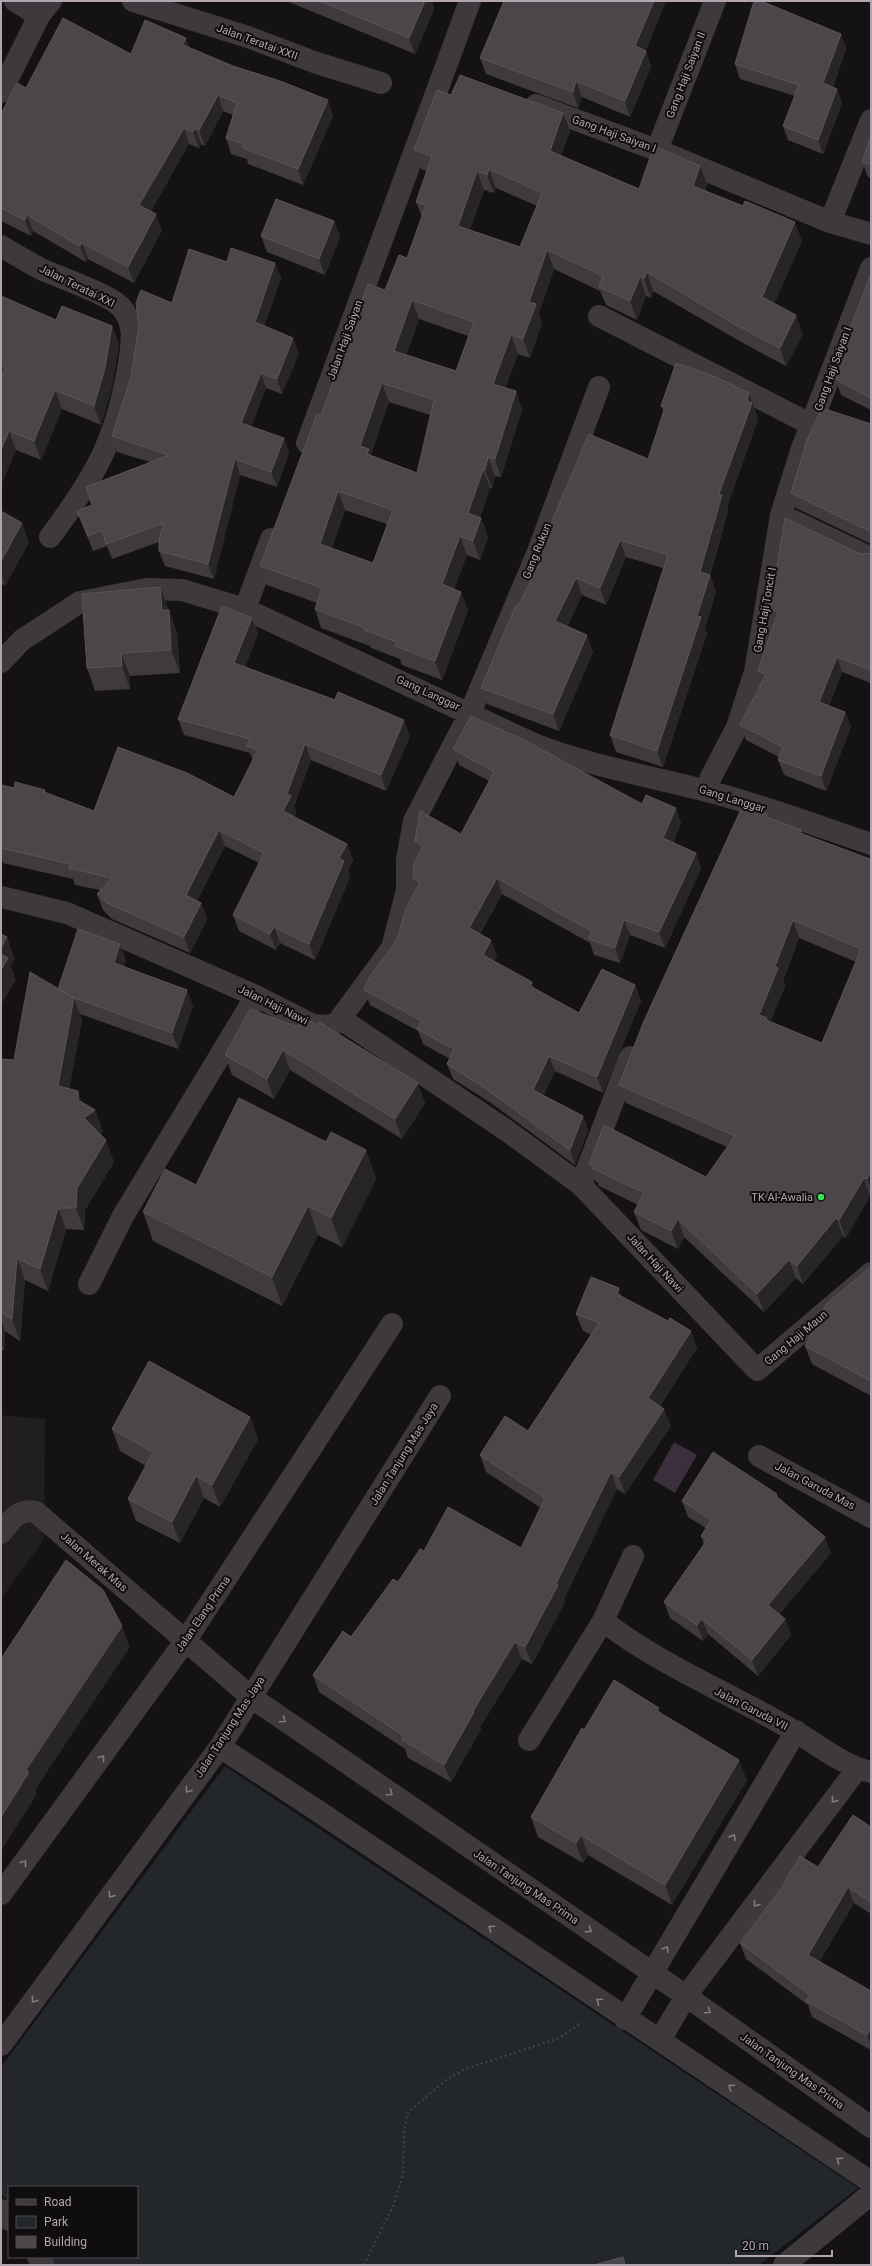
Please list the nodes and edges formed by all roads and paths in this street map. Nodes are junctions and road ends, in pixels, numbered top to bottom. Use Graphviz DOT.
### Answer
graph roads {
  1 [pos="14,1"];
  2 [pos="133,1"];
  3 [pos="470,1"];
  4 [pos="715,1"];
  5 [pos="45,8"];
  6 [pos="381,83"];
  7 [pos="1,92"];
  8 [pos="518,98"];
  9 [pos="871,120"];
  10 [pos="657,150"];
  11 [pos="830,222"];
  12 [pos="871,234"];
  13 [pos="1,246"];
  14 [pos="871,268"];
  15 [pos="599,316"];
  16 [pos="599,387"];
  17 [pos="812,425"];
  18 [pos="299,464"];
  19 [pos="781,515"];
  20 [pos="277,524"];
  21 [pos="50,537"];
  22 [pos="871,558"];
  23 [pos="245,609"];
  24 [pos="1,662"];
  25 [pos="470,713"];
  26 [pos="707,791"];
  27 [pos="746,802"];
  28 [pos="736,824"];
  29 [pos="871,844"];
  30 [pos="1,897"];
  31 [pos="256,996"];
  32 [pos="341,1019"];
  33 [pos="636,1041"];
  34 [pos="581,1185"];
  35 [pos="871,1273"];
  36 [pos="89,1284"];
  37 [pos="392,1324"];
  38 [pos="757,1370"];
  39 [pos="440,1396"];
  40 [pos="759,1456"];
  41 [pos="871,1517"];
  42 [pos="1,1533"];
  43 [pos="633,1556"];
  44 [pos="603,1622"];
  45 [pos="186,1640"];
  46 [pos="251,1697"];
  47 [pos="796,1731"];
  48 [pos="529,1740"];
  49 [pos="220,1747"];
  50 [pos="864,1770"];
  51 [pos="1,1894"];
  52 [pos="652,1973"];
  53 [pos="686,1996"];
  54 [pos="599,2001"];
  55 [pos="625,2019"];
  56 [pos="660,2040"];
  57 [pos="1,2045"];
  58 [pos="871,2127"];
  59 [pos="871,2182"];
  60 [pos="871,2194"];
  61 [pos="1,2210"];
  62 [pos="8,2219"];
  63 [pos="364,2265"];
  64 [pos="784,2265"];
  1 -- 5 [label="street"];
  2 -- 6 [label="street, Jalan Teratai XXII"];
  3 -- 18 [label="street, Jalan Haji Saiyan"];
  4 -- 10 [label="street, Gang Haji Saiyan II"];
  5 -- 7 [label="street"];
  8 -- 10 [label="street, Gang Haji Saiyan I"];
  9 -- 11 [label="street"];
  10 -- 11 [label="street, Gang Haji Saiyan I"];
  11 -- 12 [label="street, Gang Haji Saiyan I"];
  13 -- 21 [label="street, Jalan Teratai XXI"];
  14 -- 17 [label="street, Gang Haji Saiyan I"];
  15 -- 17 [label="street"];
  16 -- 25 [label="street, Gang Rukun"];
  17 -- 19 [label="street, Gang Haji Toncit I"];
  19 -- 22 [label="street"];
  19 -- 26 [label="street, Gang Haji Toncit I"];
  20 -- 23 [label="street"];
  23 -- 24 [label="street, Gang Langgar"];
  23 -- 25 [label="street, Gang Langgar"];
  25 -- 26 [label="street, Gang Langgar"];
  25 -- 32 [label="street"];
  26 -- 27 [label="street, Gang Langgar"];
  27 -- 28 [label="street"];
  27 -- 29 [label="street, Gang Langgar"];
  30 -- 31 [label="street, Jalan Haji Nawi"];
  31 -- 32 [label="street, Jalan Haji Nawi"];
  31 -- 36 [label="street"];
  32 -- 34 [label="street, Jalan Haji Nawi"];
  33 -- 34 [label="street"];
  34 -- 38 [label="street, Jalan Haji Nawi"];
  35 -- 38 [label="street, Gang Haji Maun"];
  37 -- 45 [label="street, Jalan Elang Prima"];
  39 -- 46 [label="street, Jalan Tanjung Mas Jaya"];
  40 -- 41 [label="street, Jalan Garuda Mas"];
  42 -- 45 [label="street, Jalan Merak Mas"];
  43 -- 44 [label="street"];
  44 -- 47 [label="street, Jalan Garuda VII"];
  44 -- 48 [label="street"];
  45 -- 46 [label="street, Jalan Tanjung Mas Prima"];
  51 -- 45 [label="street, Jalan Elang Prima, one-way"];
  46 -- 49 [label="street, Jalan Tanjung Mas Jaya"];
  46 -- 52 [label="street, Jalan Tanjung Mas Prima, one-way"];
  47 -- 50 [label="street"];
  52 -- 47 [label="street, Jalan Garuda VII, one-way"];
  54 -- 49 [label="street, one-way"];
  49 -- 57 [label="street, Jalan Tanjung Mas Jaya, one-way"];
  50 -- 53 [label="street, one-way"];
  52 -- 53 [label="street, Jalan Tanjung Mas Prima"];
  52 -- 55 [label="street, Jalan Garuda VII"];
  53 -- 56 [label="street"];
  53 -- 58 [label="street, Jalan Tanjung Mas Prima, one-way"];
  55 -- 54 [label="street, one-way"];
  54 -- 63 [label="path"];
  55 -- 56 [label="street"];
  59 -- 56 [label="street, one-way"];
  60 -- 64 [label="street"];
  61 -- 62 [label="street"];
}
